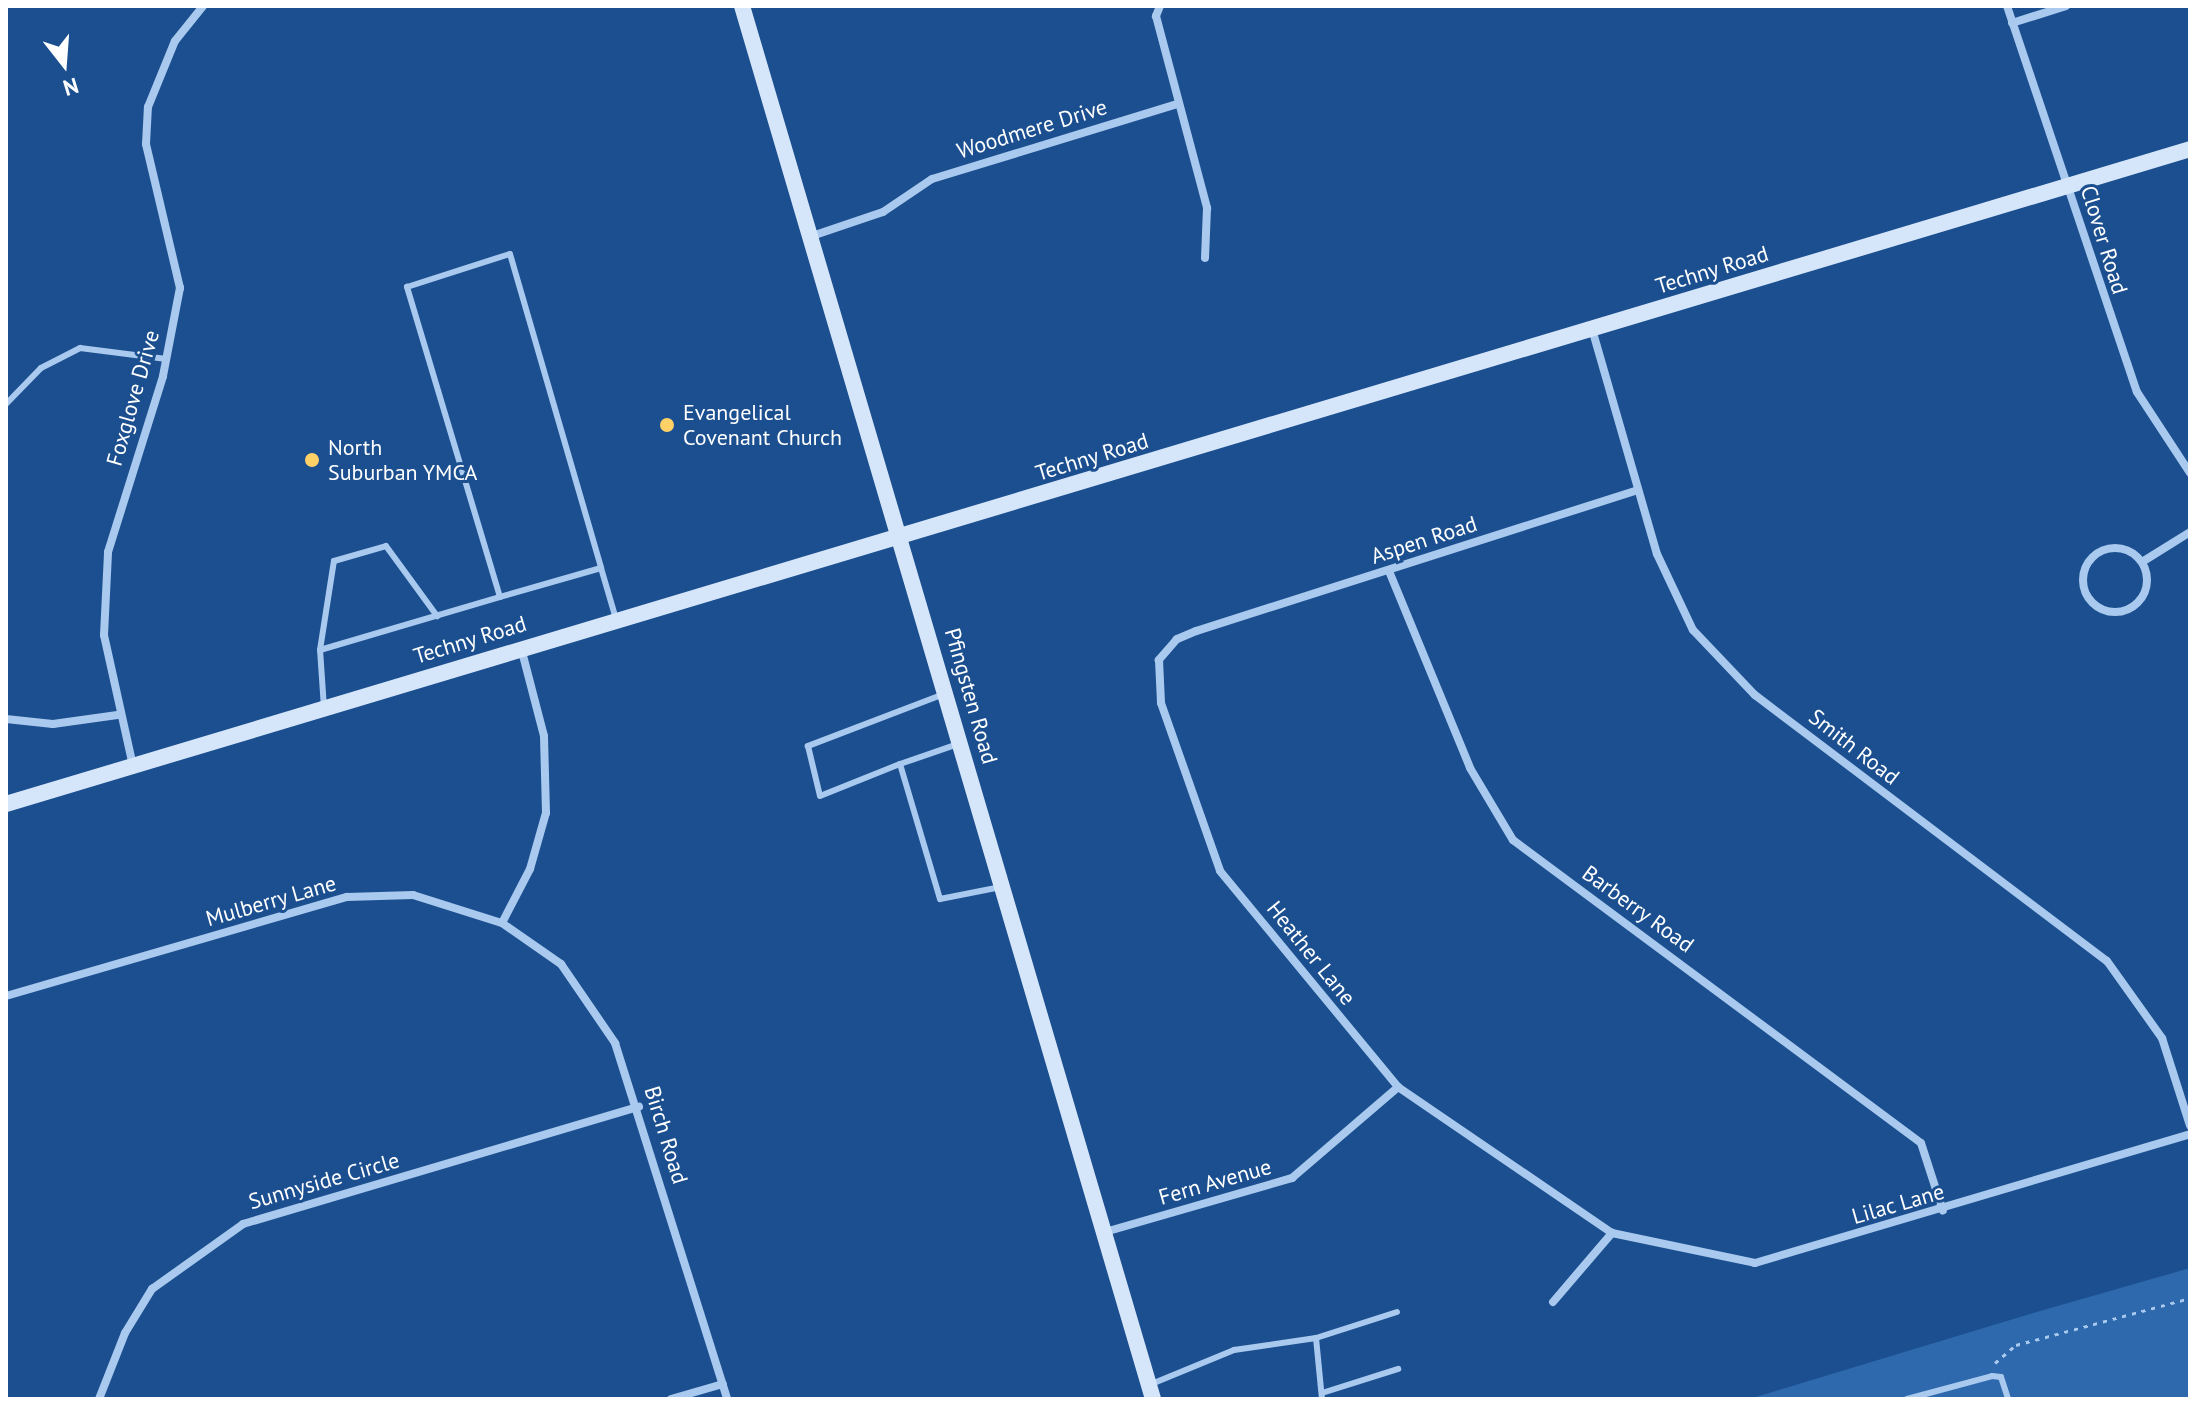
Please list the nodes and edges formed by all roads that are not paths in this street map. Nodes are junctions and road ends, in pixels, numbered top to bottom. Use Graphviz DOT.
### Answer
graph roads {
  1 [pos="203,6"];
  2 [pos="742,6"];
  3 [pos="1160,6"];
  4 [pos="2007,6"];
  5 [pos="2066,6"];
  6 [pos="2012,23"];
  7 [pos="1177,104"];
  8 [pos="2190,149"];
  9 [pos="2069,185"];
  10 [pos="809,237"];
  11 [pos="1205,258"];
  12 [pos="1592,329"];
  13 [pos="166,359"];
  14 [pos="6,404"];
  15 [pos="2190,473"];
  16 [pos="1638,490"];
  17 [pos="2190,532"];
  18 [pos="901,536"];
  19 [pos="2142,562"];
  20 [pos="601,568"];
  21 [pos="1389,571"];
  22 [pos="500,597"];
  23 [pos="437,616"];
  24 [pos="616,619"];
  25 [pos="1222,624"];
  26 [pos="521,648"];
  27 [pos="320,650"];
  28 [pos="947,693"];
  29 [pos="324,708"];
  30 [pos="117,715"];
  31 [pos="6,719"];
  32 [pos="962,742"];
  33 [pos="900,764"];
  34 [pos="133,766"];
  35 [pos="6,804"];
  36 [pos="1004,886"];
  37 [pos="502,923"];
  38 [pos="6,996"];
  39 [pos="1398,1087"];
  40 [pos="639,1107"];
  41 [pos="2190,1126"];
  42 [pos="2190,1134"];
  43 [pos="1943,1211"];
  44 [pos="1105,1232"];
  45 [pos="1612,1233"];
  46 [pos="1553,1302"];
  47 [pos="1397,1312"];
  48 [pos="1316,1338"];
  49 [pos="1398,1369"];
  50 [pos="723,1384"];
  51 [pos="1151,1392"];
  52 [pos="1322,1396"];
  53 [pos="99,1399"];
  54 [pos="671,1399"];
  55 [pos="727,1399"];
  56 [pos="1907,1399"];
  57 [pos="2008,1399"];
  1 -- 13 [label="street, Foxglove Drive"];
  2 -- 10 [label="main road, Pfingsten Road"];
  3 -- 7 [label="street"];
  4 -- 6 [label="street, Clover Road"];
  5 -- 6 [label="street"];
  6 -- 9 [label="street, Clover Road"];
  7 -- 10 [label="street, Woodmere Drive"];
  7 -- 11 [label="street"];
  8 -- 9 [label="main road, Techny Road"];
  9 -- 12 [label="main road, Techny Road"];
  9 -- 15 [label="street, Clover Road"];
  10 -- 18 [label="main road, Pfingsten Road"];
  12 -- 16 [label="street, Smith Road"];
  12 -- 18 [label="main road, Techny Road"];
  13 -- 14 [label="lane"];
  13 -- 30 [label="street, Foxglove Drive"];
  16 -- 21 [label="street, Aspen Road"];
  16 -- 41 [label="street, Smith Road"];
  17 -- 19 [label="street"];
  18 -- 24 [label="main road, Techny Road"];
  18 -- 28 [label="main road, Pfingsten Road"];
  19 -- 19 [label="street"];
  20 -- 22 [label="lane"];
  20 -- 22 [label="lane"];
  20 -- 24 [label="lane"];
  21 -- 25 [label="street, Aspen Road"];
  21 -- 43 [label="street, Barberry Road"];
  22 -- 23 [label="lane"];
  23 -- 27 [label="lane"];
  23 -- 27 [label="lane"];
  24 -- 26 [label="main road, Techny Road"];
  25 -- 39 [label="street, Heather Lane"];
  26 -- 29 [label="main road, Techny Road"];
  26 -- 37 [label="street"];
  27 -- 29 [label="lane"];
  28 -- 32 [label="main road, Pfingsten Road"];
  28 -- 33 [label="lane"];
  29 -- 34 [label="main road, Techny Road"];
  30 -- 31 [label="street"];
  30 -- 34 [label="street, Foxglove Drive"];
  32 -- 33 [label="lane"];
  32 -- 36 [label="main road, Pfingsten Road"];
  33 -- 36 [label="lane"];
  34 -- 35 [label="main road, Techny Road"];
  36 -- 44 [label="main road, Pfingsten Road"];
  37 -- 38 [label="street, Mulberry Lane"];
  37 -- 40 [label="street, Birch Road"];
  39 -- 44 [label="street, Fern Avenue"];
  39 -- 45 [label="street, Heather Lane"];
  40 -- 50 [label="street, Birch Road"];
  40 -- 53 [label="street, Sunnyside Circle"];
  42 -- 43 [label="street, Lilac Lane"];
  43 -- 45 [label="street, Lilac Lane"];
  44 -- 51 [label="main road, Pfingsten Road"];
  45 -- 46 [label="street"];
  47 -- 48 [label="lane"];
  48 -- 51 [label="lane"];
  48 -- 52 [label="lane"];
  49 -- 52 [label="lane"];
  50 -- 54 [label="street"];
  50 -- 55 [label="street, Birch Road"];
  56 -- 57 [label="lane"];
}
